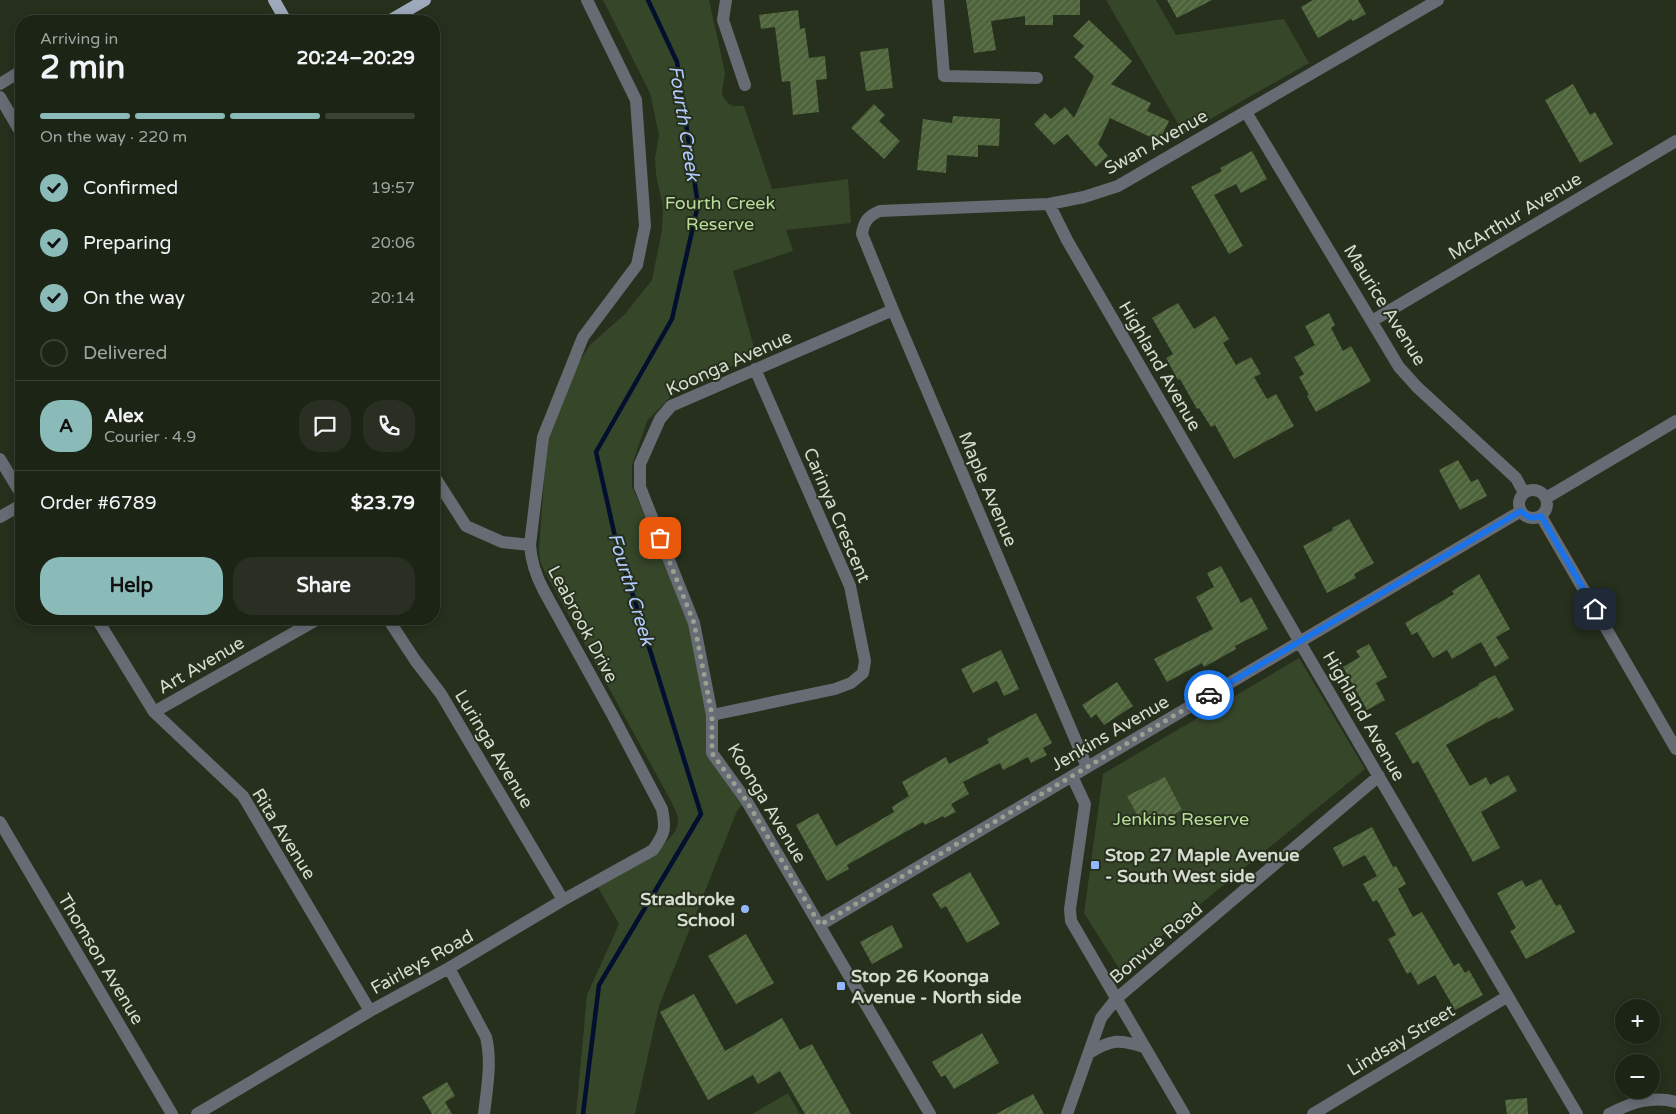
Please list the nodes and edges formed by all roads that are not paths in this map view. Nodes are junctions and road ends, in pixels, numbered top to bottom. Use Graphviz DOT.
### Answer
graph roads {
  1 [pos="274,0"];
  2 [pos="425,0"];
  3 [pos="587,0"];
  4 [pos="726,0"];
  5 [pos="938,0"];
  6 [pos="1438,0"];
  7 [pos="283,15"];
  8 [pos="400,15"];
  9 [pos="15,75"];
  10 [pos="1037,78"];
  11 [pos="0,84"];
  12 [pos="745,85"];
  13 [pos="0,97"];
  14 [pos="1246,112"];
  15 [pos="15,123"];
  16 [pos="1676,141"];
  17 [pos="1049,204"];
  18 [pos="864,223"];
  19 [pos="893,310"];
  20 [pos="1372,321"];
  21 [pos="755,369"];
  22 [pos="1676,421"];
  23 [pos="0,459"];
  24 [pos="15,484"];
  25 [pos="440,485"];
  26 [pos="1524,493"];
  27 [pos="1546,498"];
  28 [pos="15,509"];
  29 [pos="1521,511"];
  30 [pos="1541,516"];
  31 [pos="0,518"];
  32 [pos="530,545"];
  33 [pos="101,625"];
  34 [pos="307,625"];
  35 [pos="392,625"];
  36 [pos="1300,642"];
  37 [pos="154,712"];
  38 [pos="712,715"];
  39 [pos="1674,742"];
  40 [pos="1087,767"];
  41 [pos="1072,776"];
  42 [pos="1379,776"];
  43 [pos="0,822"];
  44 [pos="661,838"];
  45 [pos="564,900"];
  46 [pos="820,925"];
  47 [pos="449,968"];
  48 [pos="1508,996"];
  49 [pos="1116,999"];
  50 [pos="370,1011"];
  51 [pos="1144,1047"];
  52 [pos="1089,1053"];
  53 [pos="1676,1102"];
  54 [pos="172,1114"];
  55 [pos="197,1114"];
  56 [pos="484,1114"];
  57 [pos="930,1114"];
  58 [pos="1067,1114"];
  59 [pos="1184,1114"];
  60 [pos="1313,1114"];
  61 [pos="1577,1114"];
  62 [pos="1609,1114"];
  1 -- 7 [label="main road"];
  2 -- 8 [label="main road"];
  3 -- 32 [label="street, Leabrook Drive"];
  4 -- 12 [label="street"];
  5 -- 10 [label="street"];
  6 -- 14 [label="street, Swan Avenue"];
  9 -- 11 [label="street"];
  13 -- 15 [label="street"];
  14 -- 17 [label="street, Swan Avenue"];
  14 -- 20 [label="street, Maurice Avenue"];
  16 -- 20 [label="street, McArthur Avenue"];
  17 -- 18 [label="street, Swan Avenue"];
  17 -- 36 [label="street, Highland Avenue"];
  18 -- 19 [label="street, Maple Avenue"];
  19 -- 21 [label="street, Koonga Avenue"];
  19 -- 40 [label="street, Maple Avenue"];
  20 -- 26 [label="street, Maurice Avenue"];
  21 -- 38 [label="street, Koonga Avenue"];
  21 -- 38 [label="street, Carinya Crescent"];
  22 -- 27 [label="street"];
  23 -- 24 [label="street"];
  25 -- 32 [label="street"];
  26 -- 27 [label="street"];
  26 -- 29 [label="street"];
  27 -- 30 [label="street"];
  28 -- 31 [label="street"];
  29 -- 30 [label="street"];
  29 -- 36 [label="street, Jenkins Avenue"];
  30 -- 39 [label="street"];
  32 -- 44 [label="street, Leabrook Drive"];
  33 -- 37 [label="street, Rita Avenue"];
  34 -- 37 [label="street, Art Avenue"];
  35 -- 45 [label="street, Luringa Avenue"];
  36 -- 40 [label="street, Jenkins Avenue"];
  36 -- 42 [label="street, Highland Avenue"];
  37 -- 50 [label="street, Rita Avenue"];
  38 -- 46 [label="street, Koonga Avenue"];
  40 -- 41 [label="street, Jenkins Avenue"];
  41 -- 46 [label="street, Jenkins Avenue"];
  41 -- 49 [label="street"];
  42 -- 48 [label="street, Highland Avenue"];
  42 -- 49 [label="street, Bonvue Road"];
  43 -- 54 [label="street, Thomson Avenue"];
  44 -- 45 [label="street, Fairleys Road"];
  45 -- 47 [label="street, Fairleys Road"];
  46 -- 57 [label="street, Koonga Avenue"];
  47 -- 50 [label="street, Fairleys Road"];
  47 -- 56 [label="street"];
  48 -- 60 [label="street, Lindsay Street"];
  48 -- 61 [label="street, Highland Avenue"];
  49 -- 51 [label="street"];
  49 -- 52 [label="street, Bonvue Road"];
  50 -- 55 [label="street, Fairleys Road"];
  51 -- 52 [label="street"];
  51 -- 59 [label="street"];
  52 -- 58 [label="street, Bonvue Road"];
  53 -- 62 [label="street"];
}
